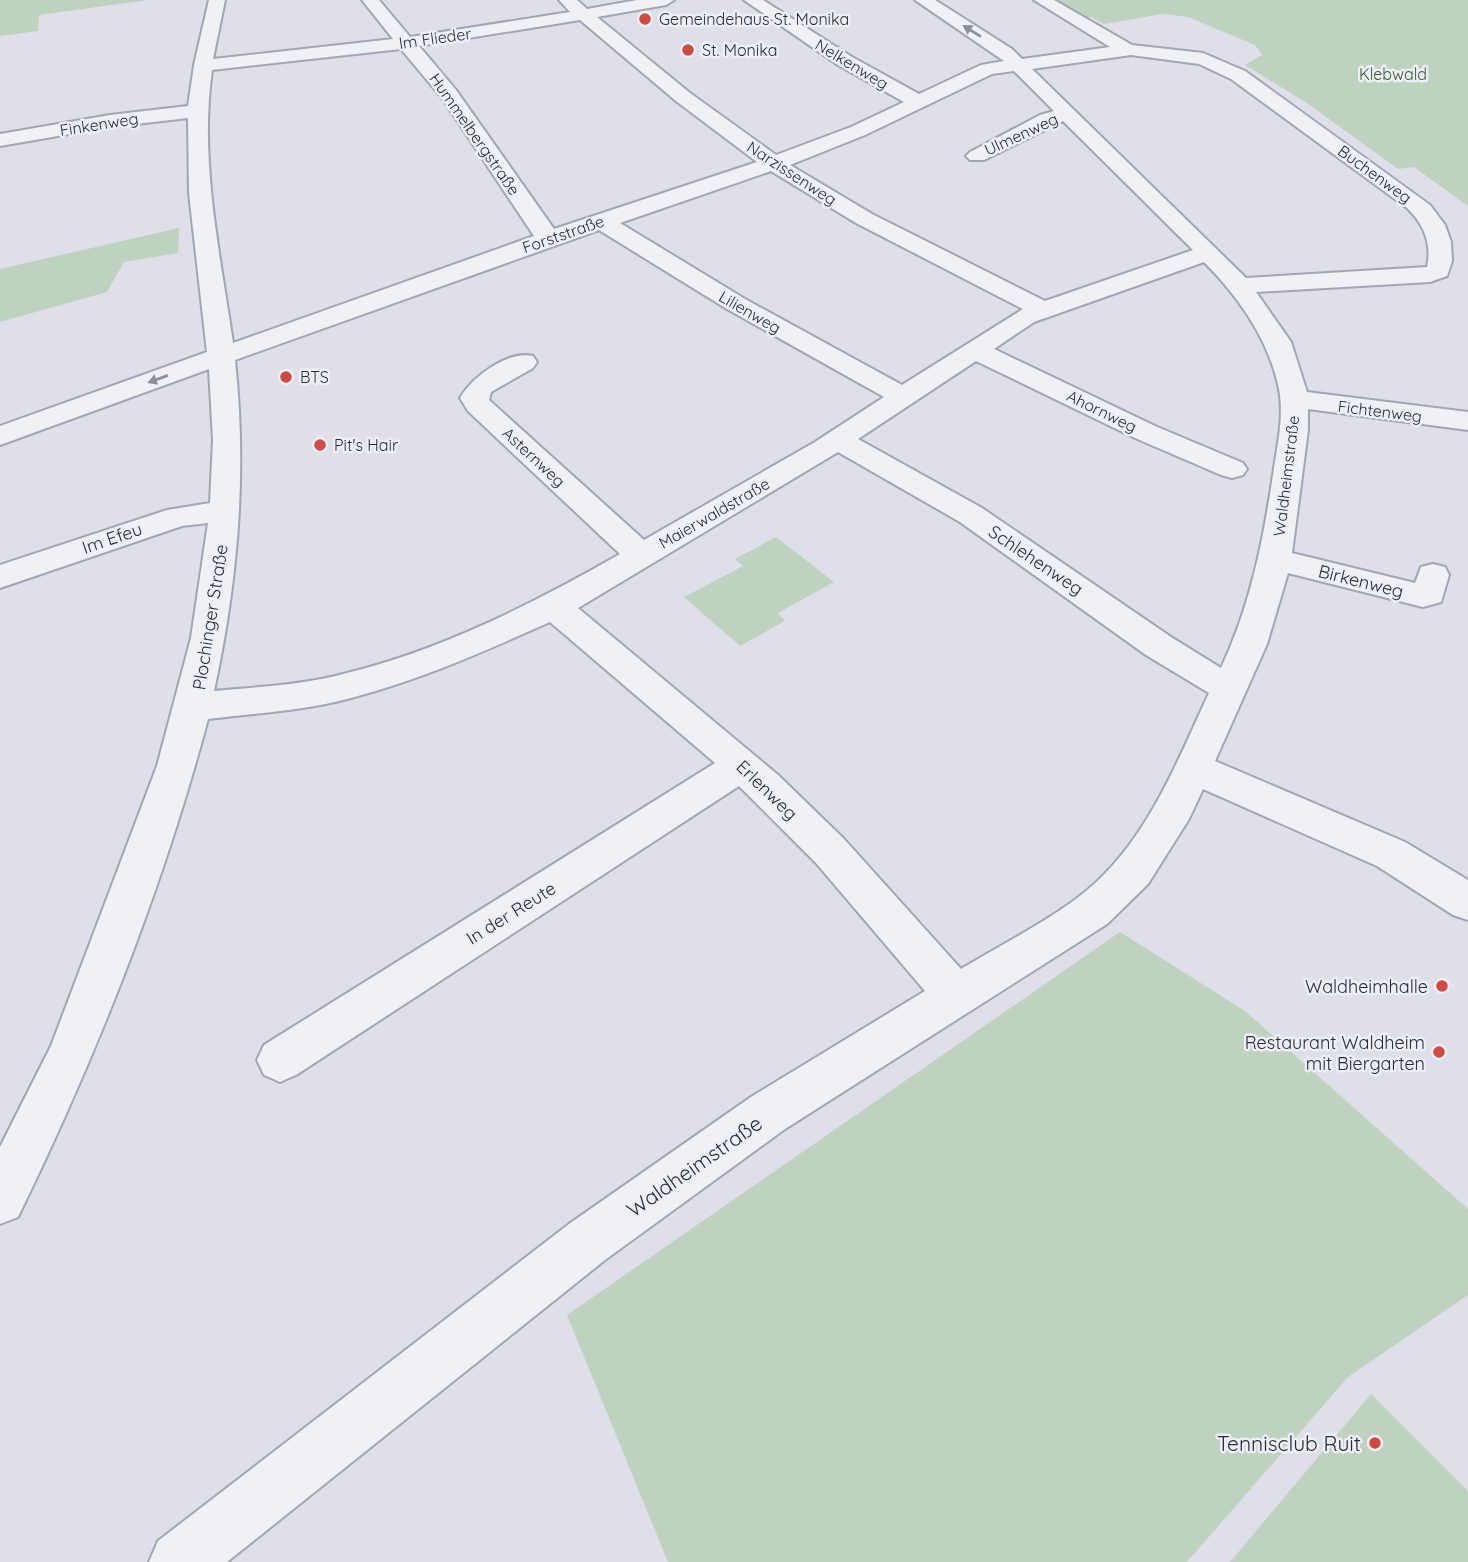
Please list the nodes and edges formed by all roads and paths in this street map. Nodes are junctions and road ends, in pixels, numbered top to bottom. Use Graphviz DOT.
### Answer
graph roads {
  1 [pos="216,0"];
  2 [pos="370,0"];
  3 [pos="567,0"];
  4 [pos="666,0"];
  5 [pos="752,0"];
  6 [pos="923,0"];
  7 [pos="1042,0"];
  8 [pos="583,15"];
  9 [pos="407,42"];
  10 [pos="1128,50"];
  11 [pos="204,65"];
  12 [pos="1018,65"];
  13 [pos="919,102"];
  14 [pos="198,111"];
  15 [pos="1067,114"];
  16 [pos="0,140"];
  17 [pos="977,156"];
  18 [pos="775,163"];
  19 [pos="601,221"];
  20 [pos="550,238"];
  21 [pos="1208,253"];
  22 [pos="1241,286"];
  23 [pos="1042,309"];
  24 [pos="975,350"];
  25 [pos="222,355"];
  26 [pos="524,362"];
  27 [pos="902,396"];
  28 [pos="1293,399"];
  29 [pos="1468,421"];
  30 [pos="0,436"];
  31 [pos="837,440"];
  32 [pos="1232,469"];
  33 [pos="226,511"];
  34 [pos="642,555"];
  35 [pos="1275,559"];
  36 [pos="1433,575"];
  37 [pos="0,577"];
  38 [pos="554,607"];
  39 [pos="1229,688"];
  40 [pos="194,707"];
  41 [pos="742,765"];
  42 [pos="1193,768"];
  43 [pos="1468,902"];
  44 [pos="958,995"];
  45 [pos="280,1060"];
  46 [pos="0,1199"];
  47 [pos="179,1562"];
  1 -- 11 [label="street, Plochinger Straße"];
  2 -- 9 [label="street, Hummelbergstraße"];
  3 -- 8 [label="street, Narzissenweg"];
  4 -- 8 [label="street, Im Flieder"];
  5 -- 13 [label="street, Nelkenweg"];
  12 -- 6 [label="street, Waldheimstraße, one-way"];
  7 -- 10 [label="street"];
  8 -- 9 [label="street, Im Flieder"];
  8 -- 18 [label="street, Narzissenweg"];
  9 -- 11 [label="street, Im Flieder"];
  9 -- 20 [label="street, Hummelbergstraße"];
  10 -- 12 [label="street, Forststraße"];
  10 -- 22 [label="street, Buchenweg"];
  11 -- 14 [label="street, Plochinger Straße"];
  12 -- 13 [label="street, Forststraße"];
  12 -- 15 [label="street, Waldheimstraße"];
  13 -- 18 [label="street, Forststraße"];
  14 -- 16 [label="street, Finkenweg"];
  14 -- 25 [label="street, Plochinger Straße"];
  15 -- 17 [label="street, Ulmenweg"];
  15 -- 21 [label="street, Waldheimstraße"];
  18 -- 19 [label="street, Forststraße"];
  18 -- 23 [label="street, Narzissenweg"];
  19 -- 20 [label="street, Forststraße"];
  19 -- 27 [label="street, Lilienweg"];
  20 -- 25 [label="street, Forststraße"];
  21 -- 22 [label="street, Waldheimstraße"];
  21 -- 23 [label="street, Maierwaldstraße"];
  22 -- 28 [label="street, Waldheimstraße"];
  23 -- 24 [label="street, Maierwaldstraße"];
  24 -- 27 [label="street, Maierwaldstraße"];
  24 -- 32 [label="street, Ahornweg"];
  25 -- 30 [label="street, Forststraße, one-way"];
  25 -- 33 [label="street, Plochinger Straße"];
  26 -- 34 [label="street, Asternweg"];
  27 -- 31 [label="street, Maierwaldstraße"];
  28 -- 29 [label="street, Fichtenweg"];
  28 -- 35 [label="street, Waldheimstraße"];
  31 -- 34 [label="street, Maierwaldstraße"];
  31 -- 39 [label="street, Schlehenweg"];
  33 -- 37 [label="street, Im Efeu"];
  33 -- 40 [label="street, Plochinger Straße"];
  34 -- 38 [label="street, Maierwaldstraße"];
  35 -- 36 [label="street, Birkenweg"];
  35 -- 39 [label="street, Waldheimstraße"];
  38 -- 40 [label="street, Maierwaldstraße"];
  38 -- 41 [label="street, Erlenweg"];
  39 -- 42 [label="street, Waldheimstraße"];
  40 -- 46 [label="street, Plochinger Straße"];
  41 -- 44 [label="street, Erlenweg"];
  41 -- 45 [label="street, In der Reute"];
  42 -- 43 [label="street"];
  42 -- 44 [label="street, Waldheimstraße"];
  44 -- 47 [label="street, Waldheimstraße"];
}
